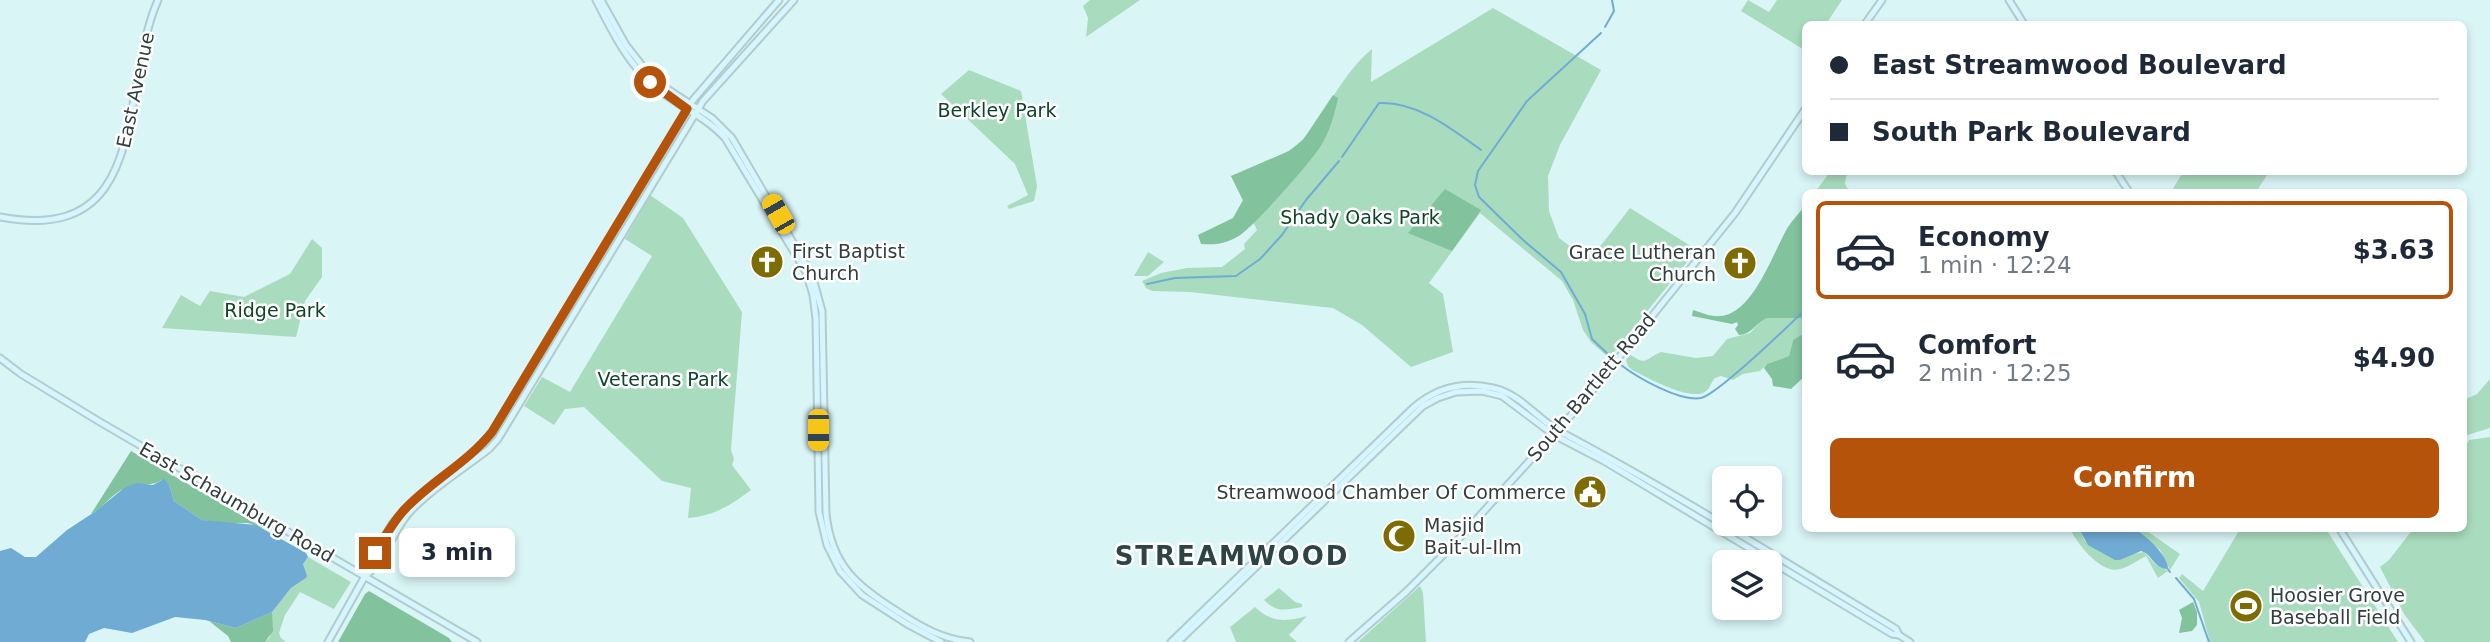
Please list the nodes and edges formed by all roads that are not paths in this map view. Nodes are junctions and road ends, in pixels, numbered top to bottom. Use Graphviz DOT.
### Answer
graph roads {
  1 [pos="158,0"];
  2 [pos="598,0"];
  3 [pos="779,0"];
  4 [pos="794,0"];
  5 [pos="1882,0"];
  6 [pos="2009,0"];
  7 [pos="1867,21"];
  8 [pos="2022,21"];
  9 [pos="688,107"];
  10 [pos="696,111"];
  11 [pos="1802,114"];
  12 [pos="0,217"];
  13 [pos="0,358"];
  14 [pos="1556,433"];
  15 [pos="2342,532"];
  16 [pos="365,576"];
  17 [pos="328,642"];
  18 [pos="477,642"];
  19 [pos="941,642"];
  20 [pos="970,642"];
  21 [pos="1171,642"];
  22 [pos="1178,642"];
  23 [pos="1349,642"];
  24 [pos="1910,642"];
  25 [pos="2412,642"];
  1 -- 12 [label="street, East Avenue"];
  2 -- 9 [label="street"];
  3 -- 9 [label="street"];
  4 -- 10 [label="street"];
  5 -- 7 [label="street"];
  6 -- 8 [label="street"];
  9 -- 10 [label="street"];
  9 -- 16 [label="street"];
  10 -- 16 [label="street"];
  10 -- 19 [label="street"];
  10 -- 20 [label="street"];
  11 -- 14 [label="street, South Bartlett Road"];
  13 -- 16 [label="street, East Schaumburg Road"];
  14 -- 21 [label="street"];
  14 -- 22 [label="street"];
  14 -- 23 [label="street, South Bartlett Road"];
  14 -- 24 [label="street"];
  15 -- 25 [label="street"];
  16 -- 17 [label="street"];
  16 -- 18 [label="street, East Schaumburg Road"];
}
